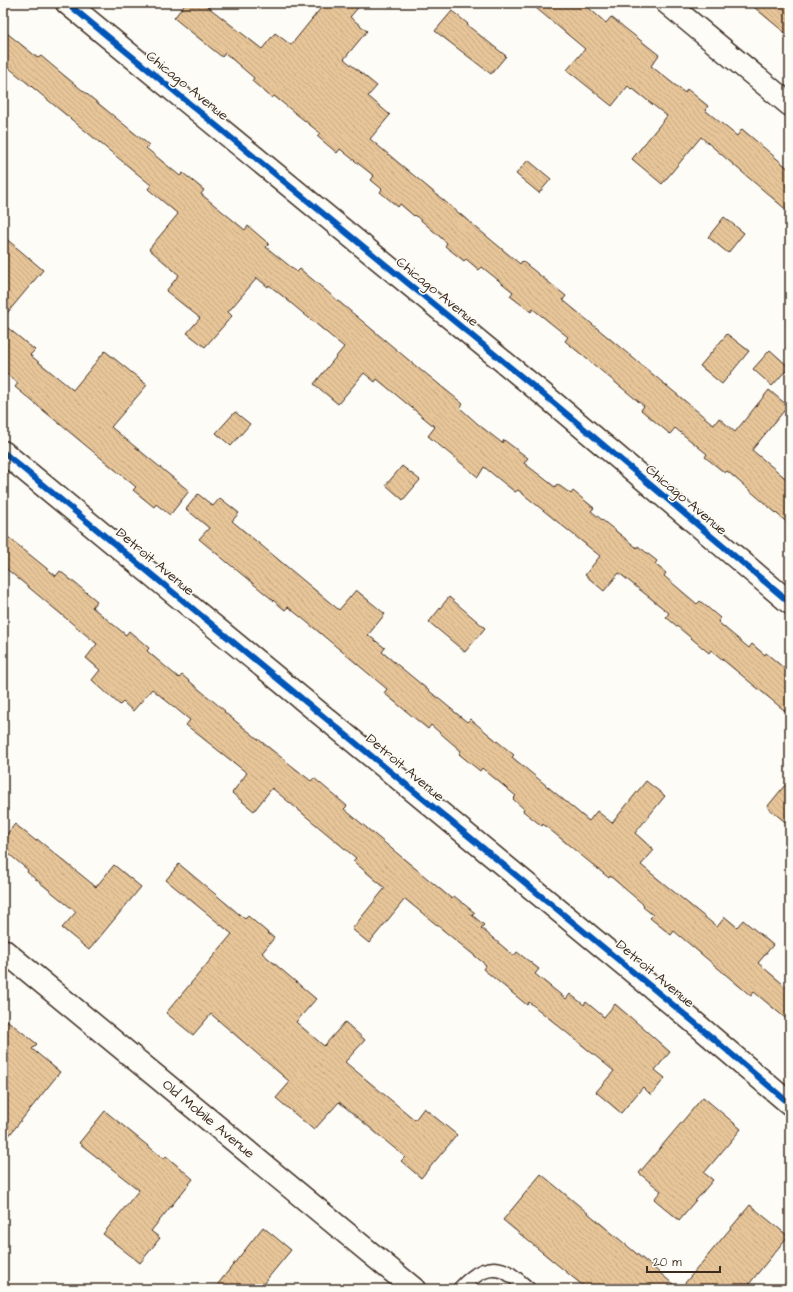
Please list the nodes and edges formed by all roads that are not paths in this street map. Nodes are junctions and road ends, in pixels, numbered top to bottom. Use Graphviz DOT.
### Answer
graph roads {
  1 [pos="67,3"];
  2 [pos="666,3"];
  3 [pos="790,105"];
  4 [pos="3,452"];
  5 [pos="790,603"];
  6 [pos="3,950"];
  7 [pos="790,1104"];
  8 [pos="414,1289"];
  9 [pos="460,1289"];
  10 [pos="528,1289"];
  1 -- 5 [label="street, Chicago Avenue"];
  2 -- 3 [label="street"];
  4 -- 7 [label="street, Detroit Avenue"];
  6 -- 8 [label="street, Old Mobile Avenue"];
  9 -- 10 [label="lane"];
}
